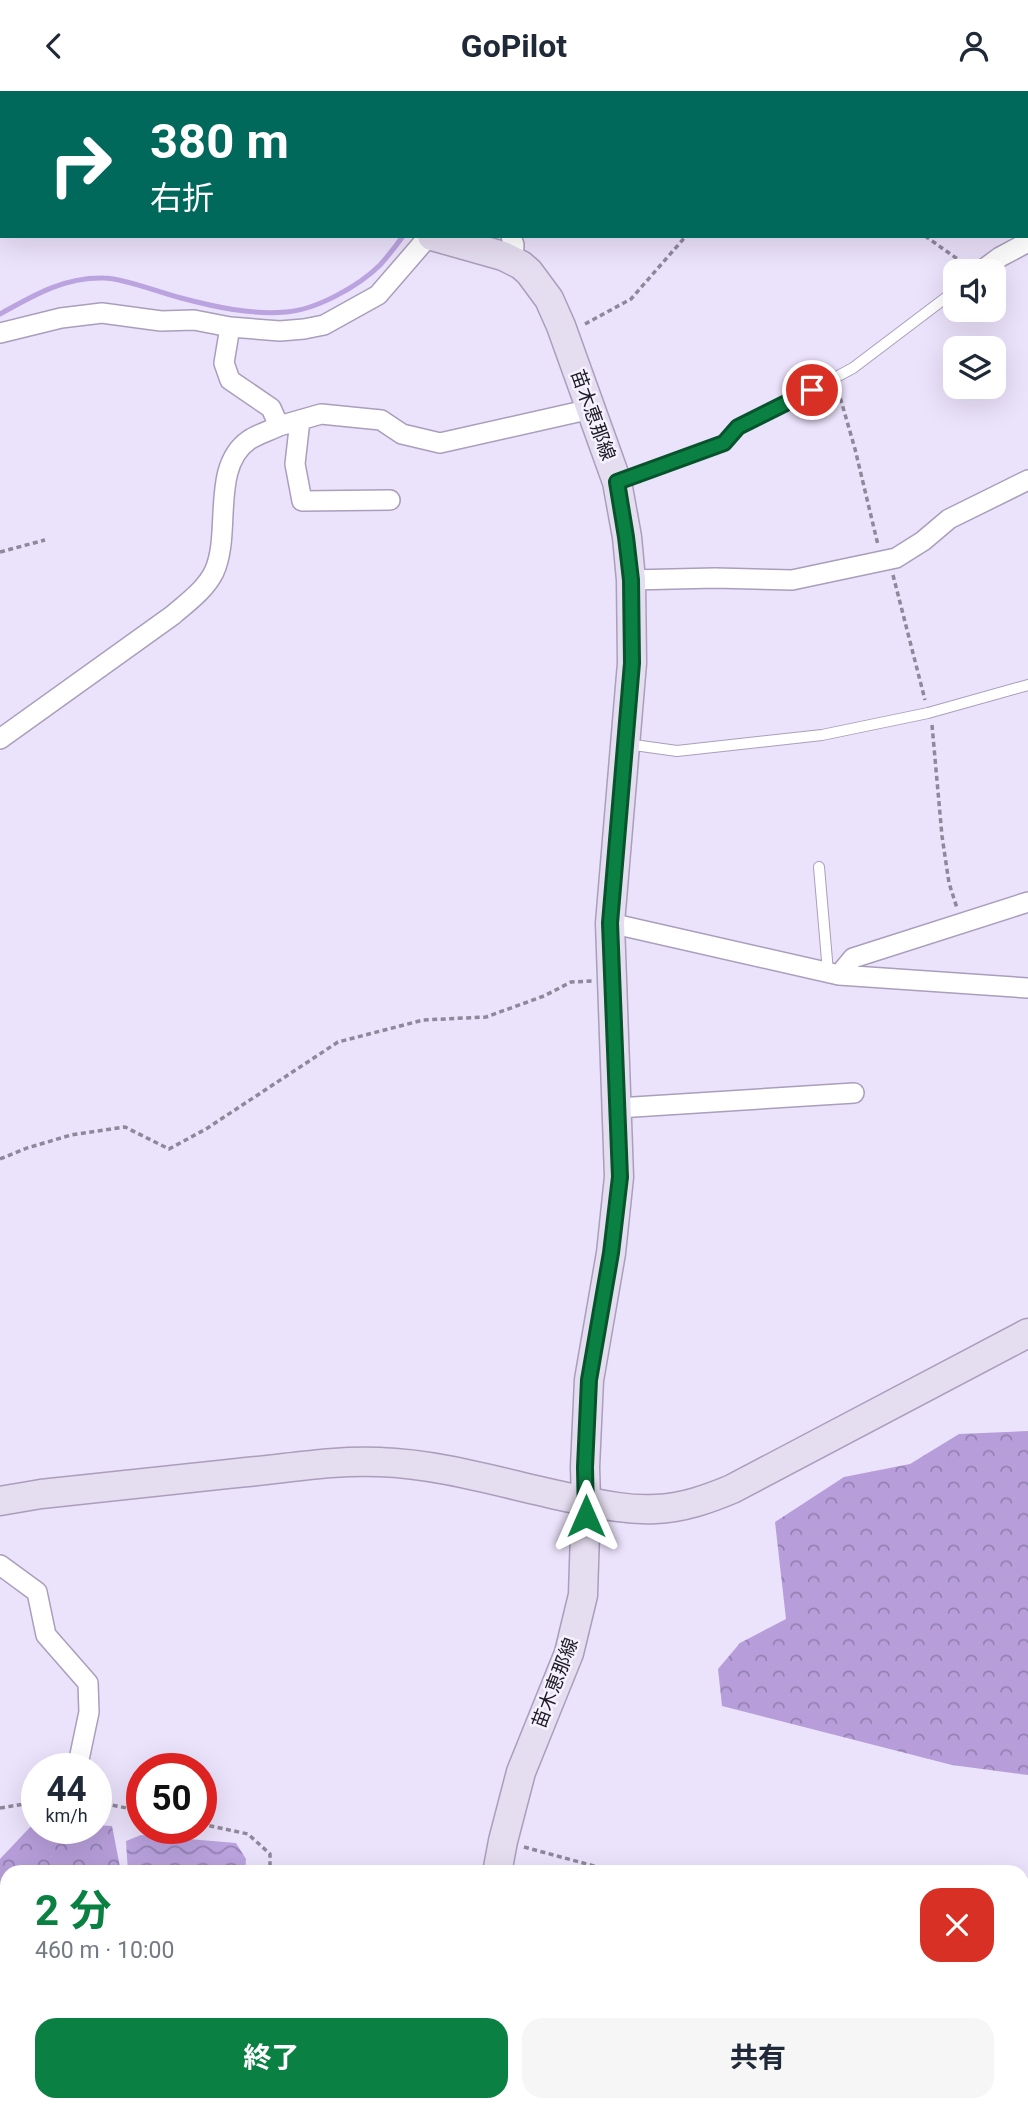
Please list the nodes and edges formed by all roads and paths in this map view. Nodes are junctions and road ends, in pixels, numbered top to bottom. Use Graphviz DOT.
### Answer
graph roads {
  1 [pos="429,238"];
  2 [pos="438,238"];
  3 [pos="684,238"];
  4 [pos="928,238"];
  5 [pos="1028,242"];
  6 [pos="512,248"];
  7 [pos="960,259"];
  8 [pos="996,259"];
  9 [pos="943,300"];
  10 [pos="230,327"];
  11 [pos="0,333"];
  12 [pos="565,335"];
  13 [pos="834,378"];
  14 [pos="591,409"];
  15 [pos="300,420"];
  16 [pos="279,426"];
  17 [pos="1028,480"];
  18 [pos="617,482"];
  19 [pos="390,500"];
  20 [pos="45,540"];
  21 [pos="0,552"];
  22 [pos="885,561"];
  23 [pos="631,580"];
  24 [pos="1028,685"];
  25 [pos="929,713"];
  26 [pos="0,739"];
  27 [pos="626,744"];
  28 [pos="819,867"];
  29 [pos="1028,902"];
  30 [pos="610,923"];
  31 [pos="961,923"];
  32 [pos="833,974"];
  33 [pos="612,981"];
  34 [pos="1028,988"];
  35 [pos="854,1093"];
  36 [pos="618,1108"];
  37 [pos="0,1159"];
  38 [pos="1028,1333"];
  39 [pos="0,1501"];
  40 [pos="586,1501"];
  41 [pos="0,1565"];
  42 [pos="80,1753"];
  43 [pos="21,1805"];
  44 [pos="0,1808"];
  45 [pos="217,1827"];
  46 [pos="503,1841"];
  47 [pos="270,1865"];
  48 [pos="499,1865"];
  49 [pos="592,1865"];
  1 -- 10 [label="street"];
  2 -- 6 [label="main road, 苗木恵那線"];
  3 -- 12 [label="path"];
  4 -- 7 [label="path"];
  5 -- 8 [label="street"];
  6 -- 12 [label="main road, 苗木恵那線"];
  9 -- 13 [label="lane"];
  10 -- 11 [label="street"];
  10 -- 16 [label="street"];
  12 -- 14 [label="main road, 苗木恵那線"];
  13 -- 18 [label="lane"];
  13 -- 22 [label="path"];
  14 -- 15 [label="street"];
  14 -- 18 [label="main road, 苗木恵那線"];
  15 -- 16 [label="street"];
  15 -- 19 [label="street"];
  16 -- 26 [label="street"];
  17 -- 22 [label="street"];
  18 -- 23 [label="main road, 苗木恵那線"];
  20 -- 21 [label="path"];
  22 -- 23 [label="street"];
  22 -- 25 [label="path"];
  23 -- 27 [label="main road, 苗木恵那線"];
  24 -- 25 [label="lane"];
  25 -- 27 [label="lane"];
  25 -- 31 [label="path"];
  27 -- 30 [label="main road, 苗木恵那線"];
  28 -- 32 [label="lane"];
  29 -- 31 [label="street"];
  30 -- 32 [label="street"];
  30 -- 33 [label="main road, 苗木恵那線"];
  31 -- 32 [label="street"];
  32 -- 34 [label="street"];
  33 -- 36 [label="main road, 苗木恵那線"];
  33 -- 37 [label="path"];
  35 -- 36 [label="street"];
  36 -- 40 [label="main road, 苗木恵那線"];
  38 -- 40 [label="main road"];
  39 -- 40 [label="main road"];
  40 -- 46 [label="main road, 苗木恵那線"];
  41 -- 42 [label="street"];
  43 -- 44 [label="path"];
  45 -- 47 [label="path"];
  46 -- 48 [label="main road, 苗木恵那線"];
  46 -- 49 [label="path"];
}
